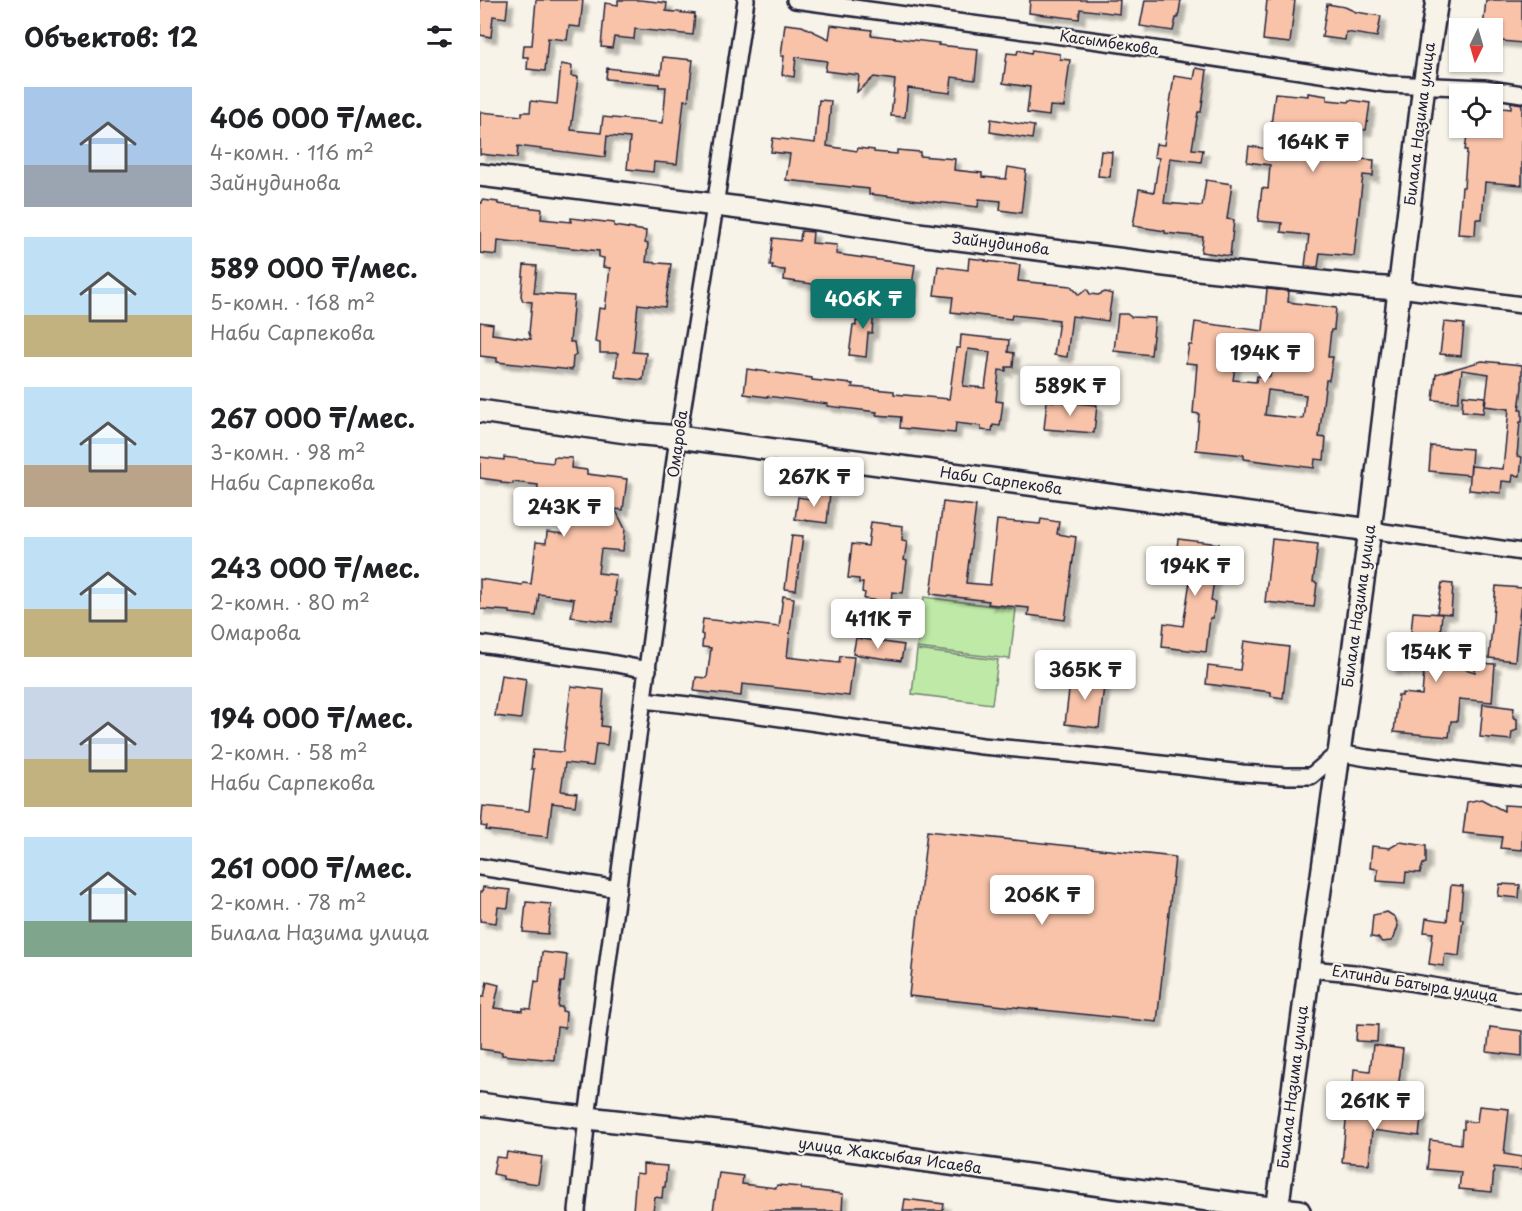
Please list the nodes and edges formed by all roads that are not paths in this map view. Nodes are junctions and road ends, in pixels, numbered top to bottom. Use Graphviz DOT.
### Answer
graph roads {
  1 [pos="746,0"];
  2 [pos="795,0"];
  3 [pos="1437,0"];
  4 [pos="1424,86"];
  5 [pos="1522,94"];
  6 [pos="480,176"];
  7 [pos="716,206"];
  8 [pos="1400,289"];
  9 [pos="1522,305"];
  10 [pos="480,411"];
  11 [pos="678,437"];
  12 [pos="1370,530"];
  13 [pos="1522,552"];
  14 [pos="480,644"];
  15 [pos="648,670"];
  16 [pos="643,700"];
  17 [pos="1338,753"];
  18 [pos="1522,778"];
  19 [pos="480,867"];
  20 [pos="618,889"];
  21 [pos="1309,969"];
  22 [pos="1522,1001"];
  23 [pos="480,1104"];
  24 [pos="587,1118"];
  25 [pos="1277,1210"];
  26 [pos="577,1211"];
  27 [pos="1299,1211"];
  1 -- 7 [label="street, Омарова"];
  2 -- 4 [label="street, Касымбекова"];
  3 -- 4 [label="street, Билала Назима улица"];
  4 -- 5 [label="street, Касымбекова"];
  4 -- 8 [label="street, Билала Назима улица"];
  6 -- 7 [label="street, Зайнудинова"];
  7 -- 8 [label="street, Зайнудинова"];
  7 -- 11 [label="street, Омарова"];
  8 -- 9 [label="street, Зайнудинова"];
  8 -- 12 [label="street, Билала Назима улица"];
  10 -- 11 [label="street, Наби Сарпекова"];
  11 -- 12 [label="street, Наби Сарпекова"];
  11 -- 15 [label="street, Омарова"];
  12 -- 13 [label="street, Наби Сарпекова"];
  12 -- 17 [label="street, Билала Назима улица"];
  14 -- 15 [label="street"];
  15 -- 16 [label="street, Омарова"];
  16 -- 17 [label="street"];
  16 -- 20 [label="street, Омарова"];
  17 -- 18 [label="street"];
  17 -- 21 [label="street, Билала Назима улица"];
  19 -- 20 [label="street"];
  20 -- 24 [label="street, Омарова"];
  21 -- 22 [label="street, Елтинди Батыра улица"];
  21 -- 25 [label="street, Билала Назима улица"];
  23 -- 24 [label="street, улица Жаксыбая Исаева"];
  24 -- 25 [label="street, улица Жаксыбая Исаева"];
  24 -- 26 [label="street, Омарова"];
  25 -- 27 [label="street, улица Жаксыбая Исаева"];
}
